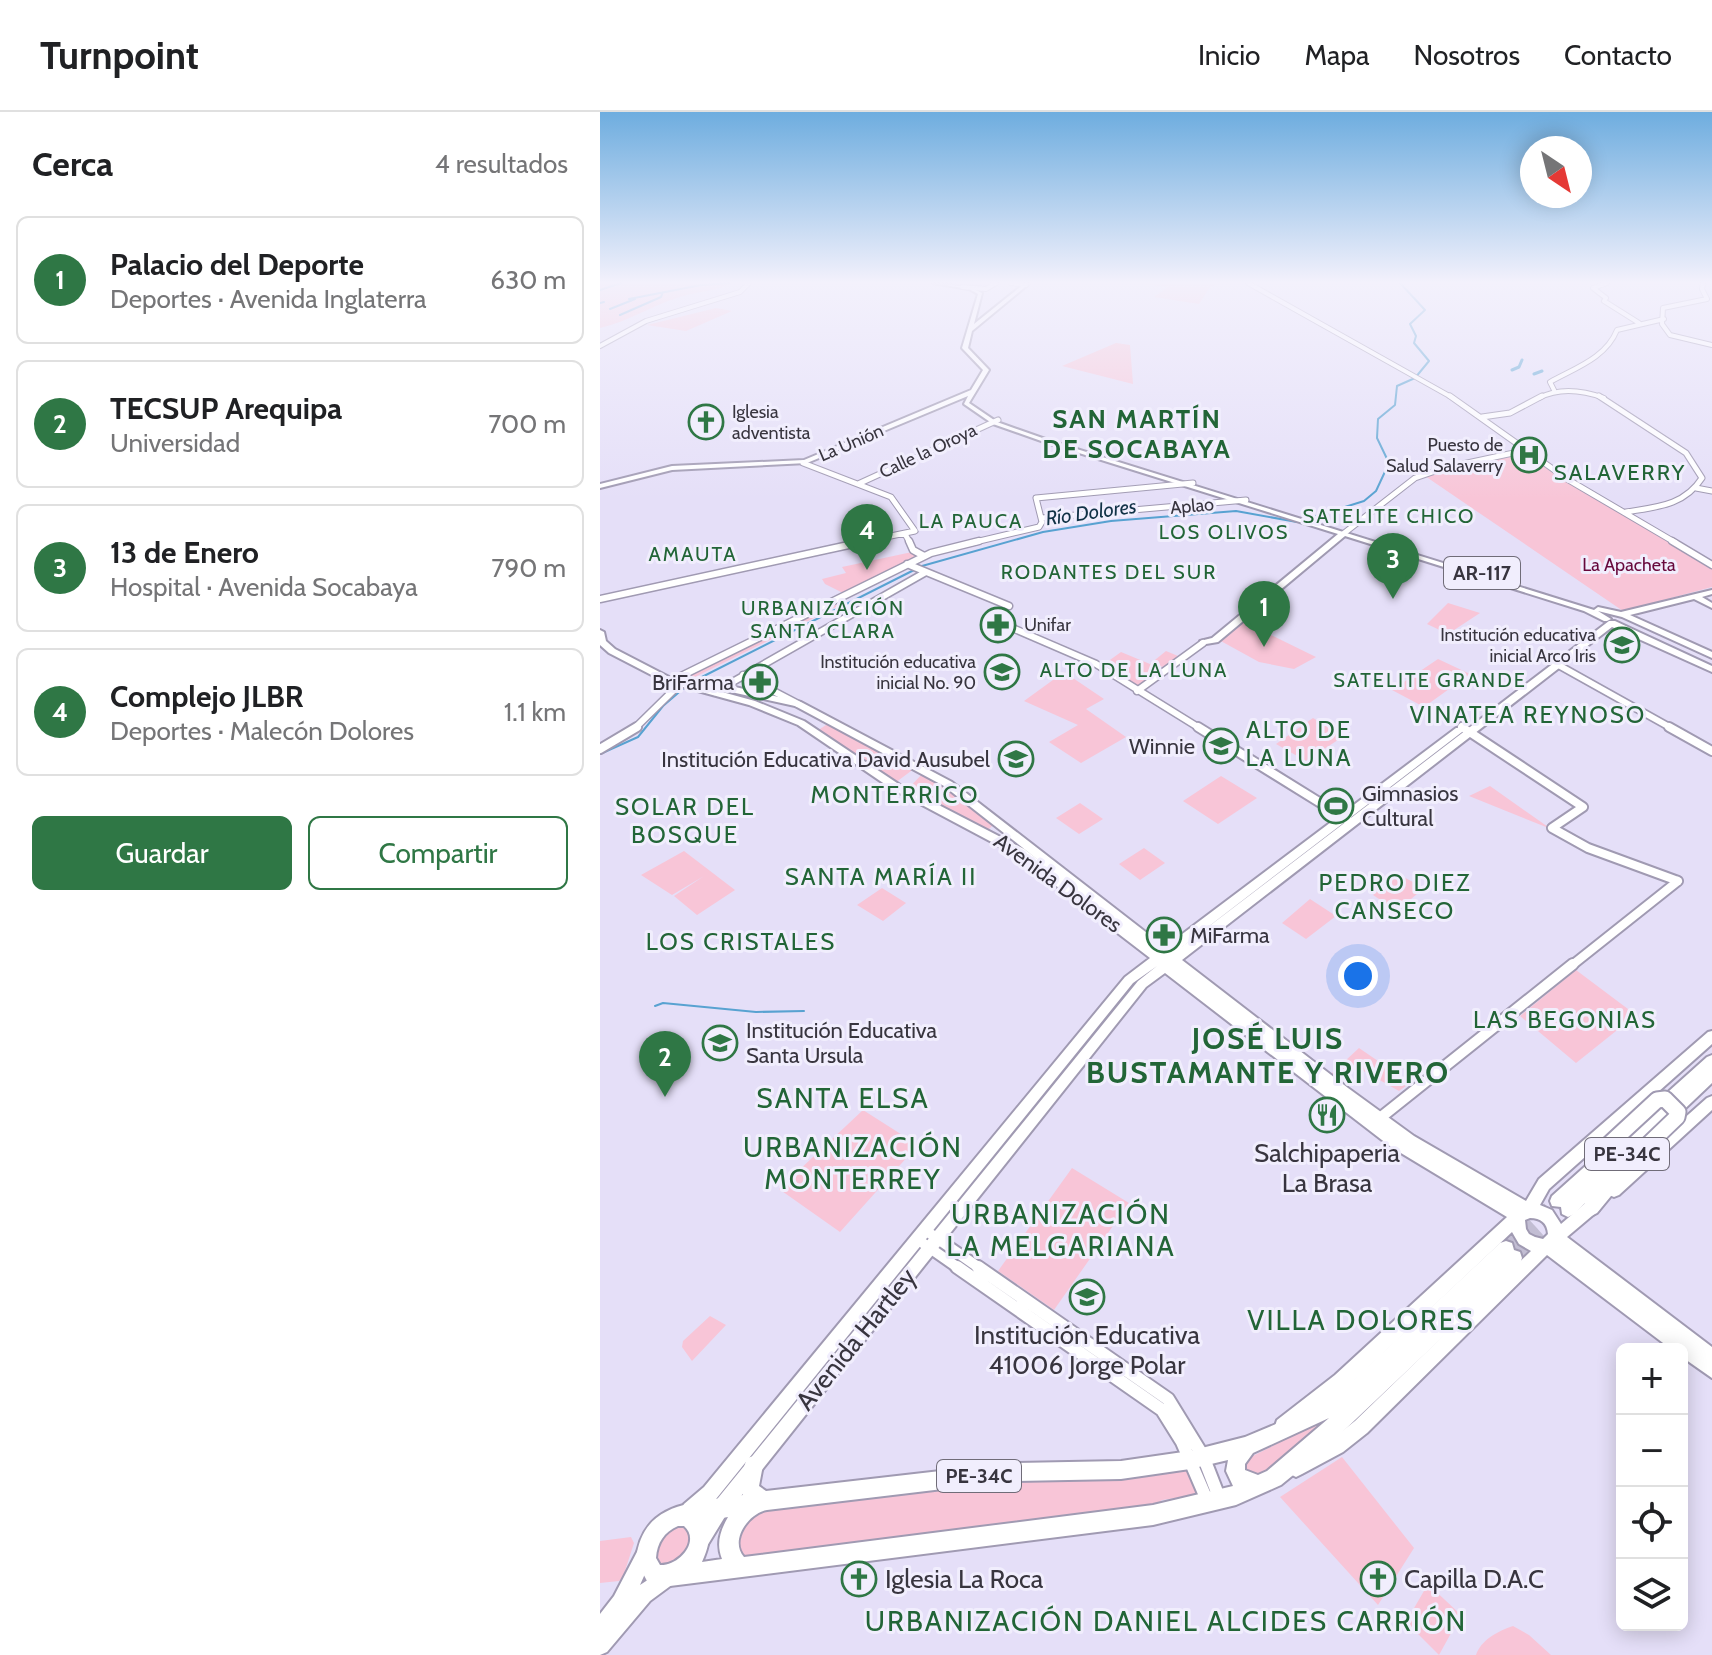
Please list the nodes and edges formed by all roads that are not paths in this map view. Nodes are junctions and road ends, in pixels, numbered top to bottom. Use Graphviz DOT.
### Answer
graph roads {
  1 [pos="973,355"];
  2 [pos="1378,355"];
  3 [pos="1598,355"];
  4 [pos="1554,390"];
  5 [pos="974,391"];
  6 [pos="1482,417"];
  7 [pos="996,421"];
  8 [pos="1527,450"];
  9 [pos="803,463"];
  10 [pos="858,484"];
  11 [pos="1191,484"];
  12 [pos="600,486"];
  13 [pos="1696,488"];
  14 [pos="1712,491"];
  15 [pos="1243,501"];
  16 [pos="1625,512"];
  17 [pos="1042,521"];
  18 [pos="1345,533"];
  19 [pos="905,534"];
  20 [pos="924,556"];
  21 [pos="1712,565"];
  22 [pos="916,568"];
  23 [pos="600,599"];
  24 [pos="1706,599"];
  25 [pos="1619,614"];
  26 [pos="1631,619"];
  27 [pos="1610,621"];
  28 [pos="600,632"];
  29 [pos="1203,643"];
  30 [pos="1712,655"];
  31 [pos="1556,663"];
  32 [pos="696,668"];
  33 [pos="1712,669"];
  34 [pos="743,675"];
  35 [pos="684,682"];
  36 [pos="720,689"];
  37 [pos="1137,691"];
  38 [pos="798,704"];
  39 [pos="1465,730"];
  40 [pos="600,749"];
  41 [pos="1712,751"];
  42 [pos="1348,819"];
  43 [pos="1041,862"];
  44 [pos="1164,959"];
  45 [pos="1712,1036"];
  46 [pos="1712,1061"];
  47 [pos="1712,1074"];
  48 [pos="1712,1102"];
  49 [pos="1380,1118"];
  50 [pos="1544,1184"];
  51 [pos="1572,1207"];
  52 [pos="1524,1213"];
  53 [pos="927,1239"];
  54 [pos="1551,1242"];
  55 [pos="1509,1254"];
  56 [pos="1712,1357"];
  57 [pos="1712,1370"];
  58 [pos="1246,1446"];
  59 [pos="1197,1458"];
  60 [pos="754,1465"];
  61 [pos="1267,1482"];
  62 [pos="767,1500"];
  63 [pos="1214,1502"];
  64 [pos="720,1509"];
  65 [pos="680,1516"];
  66 [pos="700,1541"];
  67 [pos="647,1548"];
  68 [pos="750,1568"];
  69 [pos="668,1577"];
  70 [pos="600,1629"];
  71 [pos="600,1645"];
  1 -- 5 [label="main road"];
  2 -- 6 [label="street"];
  3 -- 4 [label="street"];
  4 -- 6 [label="street"];
  4 -- 13 [label="street"];
  5 -- 7 [label="main road, AR-117"];
  5 -- 9 [label="main road, La Unión"];
  6 -- 8 [label="street"];
  7 -- 10 [label="street, Calle la Oroya"];
  7 -- 11 [label="main road, AR-117"];
  8 -- 16 [label="street"];
  8 -- 18 [label="street"];
  9 -- 10 [label="street"];
  9 -- 12 [label="main road, La Unión"];
  10 -- 19 [label="street"];
  11 -- 15 [label="main road, AR-117"];
  11 -- 17 [label="street"];
  13 -- 14 [label="street"];
  13 -- 16 [label="street"];
  15 -- 17 [label="street, Aplao"];
  15 -- 18 [label="main road, AR-117"];
  16 -- 21 [label="street"];
  17 -- 20 [label="street, Aplao"];
  18 -- 25 [label="main road, AR-117"];
  18 -- 27 [label="main road, AR-117"];
  18 -- 29 [label="main road"];
  19 -- 20 [label="street"];
  19 -- 23 [label="street"];
  20 -- 22 [label="street, Aplao"];
  22 -- 32 [label="street"];
  22 -- 34 [label="street"];
  22 -- 37 [label="street"];
  24 -- 25 [label="main road"];
  24 -- 26 [label="main road"];
  25 -- 26 [label="main road, AR-117"];
  25 -- 27 [label="main road"];
  26 -- 27 [label="main road"];
  26 -- 30 [label="main road"];
  27 -- 31 [label="main road, Avenida Hartley"];
  27 -- 33 [label="main road"];
  28 -- 35 [label="main road, Avenida Dolores"];
  29 -- 37 [label="street"];
  31 -- 39 [label="main road, Avenida Hartley"];
  31 -- 41 [label="street"];
  32 -- 35 [label="street"];
  32 -- 35 [label="street"];
  34 -- 36 [label="street"];
  34 -- 38 [label="street, Avenida Dolores"];
  35 -- 36 [label="main road, Avenida Dolores"];
  35 -- 40 [label="street"];
  36 -- 38 [label="main road, Avenida Dolores"];
  36 -- 43 [label="main road, Avenida Dolores"];
  37 -- 42 [label="street"];
  38 -- 43 [label="main road, Avenida Dolores"];
  39 -- 42 [label="main road, Avenida Hartley"];
  39 -- 49 [label="street"];
  42 -- 44 [label="main road, Avenida Hartley"];
  43 -- 44 [label="main road, Avenida Dolores"];
  44 -- 49 [label="main road, Avenida Dolores"];
  44 -- 52 [label="main road, Avenida Dolores"];
  44 -- 53 [label="main road, Avenida Hartley"];
  45 -- 50 [label="main road"];
  46 -- 51 [label="highway, PE-34C"];
  47 -- 51 [label="highway, PE-34C"];
  48 -- 51 [label="main road"];
  49 -- 52 [label="main road, Avenida Dolores"];
  50 -- 51 [label="main road"];
  50 -- 52 [label="main road"];
  51 -- 51 [label="highway, bridge"];
  51 -- 54 [label="main road"];
  52 -- 54 [label="main road"];
  52 -- 54 [label="main road"];
  52 -- 55 [label="main road"];
  53 -- 59 [label="street"];
  53 -- 60 [label="main road, Avenida Hartley"];
  53 -- 65 [label="main road, Avenida Hartley"];
  54 -- 55 [label="main road"];
  54 -- 56 [label="main road"];
  54 -- 57 [label="main road"];
  55 -- 58 [label="highway, PE-34C"];
  55 -- 61 [label="highway"];
  58 -- 59 [label="highway, PE-34C"];
  58 -- 61 [label="highway"];
  59 -- 62 [label="highway, PE-34C"];
  59 -- 63 [label="street"];
  60 -- 62 [label="highway"];
  60 -- 64 [label="main road, Avenida Hartley"];
  61 -- 63 [label="highway"];
  62 -- 64 [label="highway, PE-34C"];
  62 -- 68 [label="highway"];
  63 -- 68 [label="highway"];
  64 -- 65 [label="highway, PE-34C"];
  64 -- 66 [label="main road, Avenida Hartley"];
  65 -- 66 [label="highway"];
  65 -- 67 [label="highway"];
  66 -- 69 [label="highway"];
  67 -- 69 [label="highway"];
  67 -- 70 [label="main road"];
  68 -- 69 [label="highway"];
  69 -- 71 [label="main road"];
}
